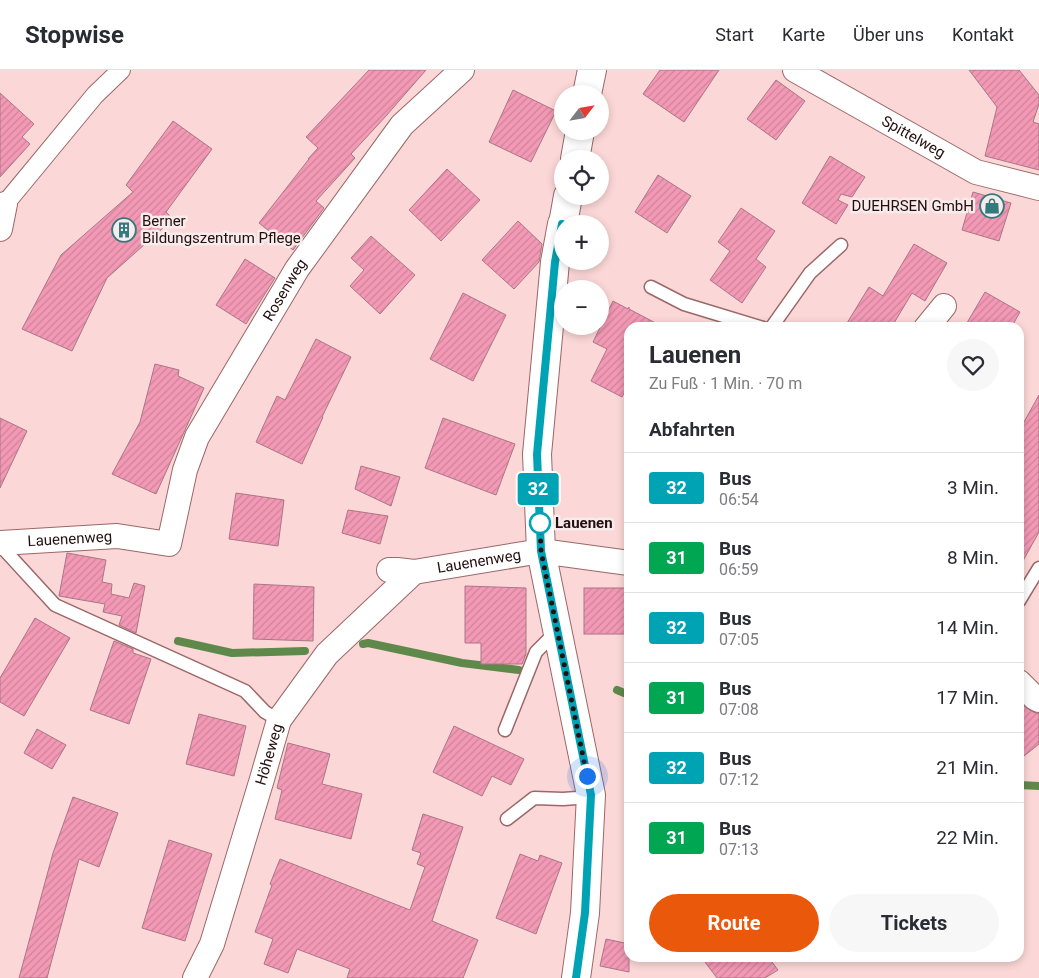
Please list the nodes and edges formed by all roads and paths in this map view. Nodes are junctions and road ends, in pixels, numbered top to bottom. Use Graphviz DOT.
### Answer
graph roads {
  1 [pos="121,70"];
  2 [pos="462,70"];
  3 [pos="592,70"];
  4 [pos="795,70"];
  5 [pos="589,85"];
  6 [pos="1039,188"];
  7 [pos="5,204"];
  8 [pos="0,229"];
  9 [pos="841,245"];
  10 [pos="554,270"];
  11 [pos="651,286"];
  12 [pos="944,306"];
  13 [pos="743,322"];
  14 [pos="774,322"];
  15 [pos="931,322"];
  16 [pos="0,544"];
  17 [pos="169,544"];
  18 [pos="541,551"];
  19 [pos="624,562"];
  20 [pos="1039,568"];
  21 [pos="389,570"];
  22 [pos="414,572"];
  23 [pos="1024,593"];
  24 [pos="557,631"];
  25 [pos="1024,687"];
  26 [pos="1039,700"];
  27 [pos="279,720"];
  28 [pos="505,730"];
  29 [pos="591,797"];
  30 [pos="507,819"];
  31 [pos="195,978"];
  32 [pos="576,978"];
  1 -- 7 [label="street"];
  2 -- 17 [label="street, Rosenweg"];
  3 -- 5 [label="street"];
  4 -- 6 [label="street, Spittelweg"];
  7 -- 8 [label="street"];
  9 -- 14 [label="lane"];
  10 -- 18 [label="street"];
  11 -- 13 [label="lane"];
  12 -- 15 [label="street"];
  16 -- 17 [label="street, Lauenenweg"];
  16 -- 27 [label="lane"];
  18 -- 19 [label="street, Lauenenweg"];
  18 -- 22 [label="street, Lauenenweg"];
  18 -- 24 [label="street"];
  20 -- 23 [label="lane"];
  21 -- 22 [label="street, Lauenenweg"];
  22 -- 27 [label="street, Höheweg"];
  24 -- 28 [label="lane"];
  24 -- 29 [label="street"];
  25 -- 26 [label="street"];
  27 -- 31 [label="street, Höheweg"];
  29 -- 30 [label="lane"];
  29 -- 32 [label="street"];
}
